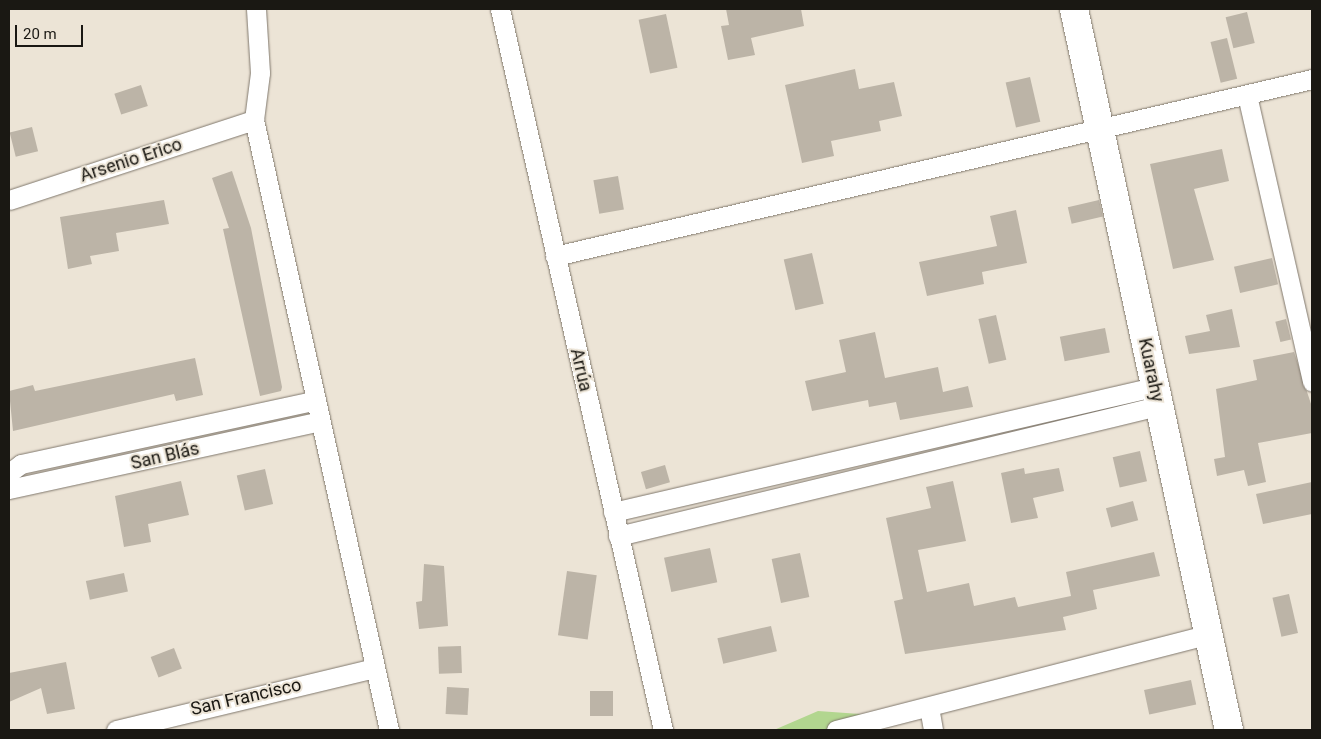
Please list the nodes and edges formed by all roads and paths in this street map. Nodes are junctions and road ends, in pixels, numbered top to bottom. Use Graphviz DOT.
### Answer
graph roads {
  1 [pos="256,9"];
  2 [pos="500,9"];
  3 [pos="1074,9"];
  4 [pos="1312,79"];
  5 [pos="1247,95"];
  6 [pos="254,120"];
  7 [pos="1100,132"];
  8 [pos="9,200"];
  9 [pos="555,256"];
  10 [pos="1312,382"];
  11 [pos="1156,397"];
  12 [pos="316,400"];
  13 [pos="320,421"];
  14 [pos="9,473"];
  15 [pos="9,489"];
  16 [pos="613,512"];
  17 [pos="618,536"];
  18 [pos="1207,635"];
  19 [pos="376,668"];
  20 [pos="929,707"];
  21 [pos="116,730"];
  22 [pos="389,730"];
  23 [pos="663,730"];
  24 [pos="836,730"];
  25 [pos="933,730"];
  26 [pos="1229,730"];
  1 -- 6 [label="street"];
  2 -- 9 [label="street, Arrúa"];
  3 -- 7 [label="street, Kuarahy"];
  4 -- 5 [label="street"];
  5 -- 7 [label="street"];
  5 -- 10 [label="street"];
  6 -- 8 [label="street, Arsenio Erico"];
  6 -- 12 [label="street"];
  7 -- 9 [label="street"];
  7 -- 11 [label="street, Kuarahy"];
  9 -- 16 [label="street, Arrúa"];
  11 -- 16 [label="street"];
  11 -- 17 [label="street"];
  11 -- 18 [label="street, Kuarahy"];
  12 -- 13 [label="street"];
  12 -- 14 [label="street, San Blás"];
  13 -- 15 [label="street, San Blás"];
  13 -- 19 [label="street"];
  16 -- 17 [label="street, Arrúa"];
  17 -- 23 [label="street, Arrúa"];
  18 -- 20 [label="street"];
  18 -- 26 [label="street, Kuarahy"];
  19 -- 21 [label="street, San Francisco"];
  19 -- 22 [label="street"];
  20 -- 24 [label="street"];
  20 -- 25 [label="street"];
}
